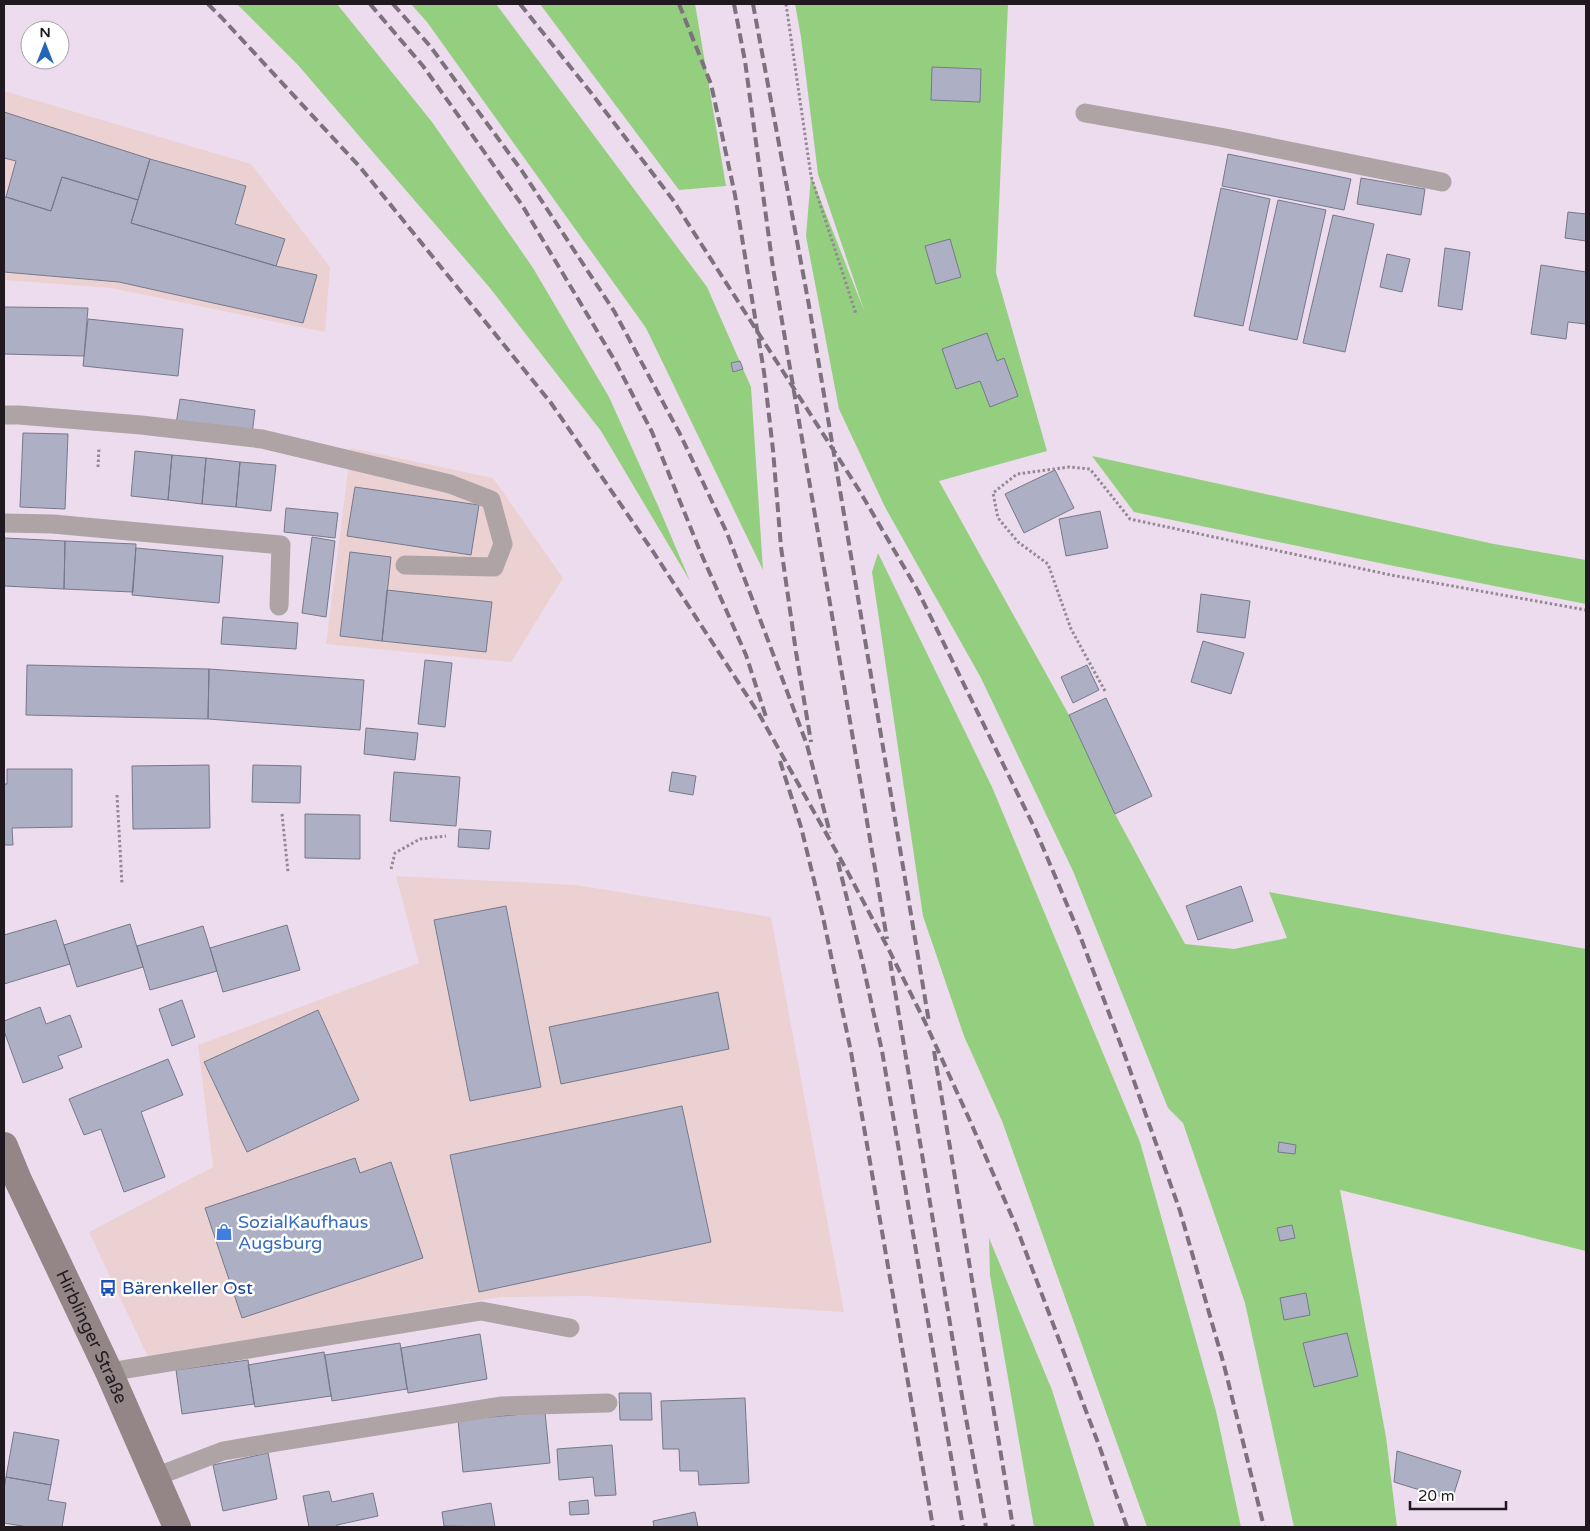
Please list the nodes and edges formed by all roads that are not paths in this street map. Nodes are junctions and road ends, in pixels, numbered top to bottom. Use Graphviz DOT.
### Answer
graph roads {
  1 [pos="1085,113"];
  2 [pos="1442,182"];
  3 [pos="4,415"];
  4 [pos="4,522"];
  5 [pos="405,565"];
  6 [pos="279,606"];
  7 [pos="4,1146"];
  8 [pos="570,1328"];
  9 [pos="109,1372"];
  10 [pos="608,1403"];
  11 [pos="155,1477"];
  12 [pos="177,1527"];
  1 -- 2 [label="lane"];
  3 -- 5 [label="lane"];
  4 -- 6 [label="lane"];
  7 -- 9 [label="street, Hirblinger Straße"];
  8 -- 9 [label="lane"];
  9 -- 11 [label="street, Hirblinger Straße"];
  10 -- 11 [label="lane"];
  11 -- 12 [label="street, Hirblinger Straße"];
}
